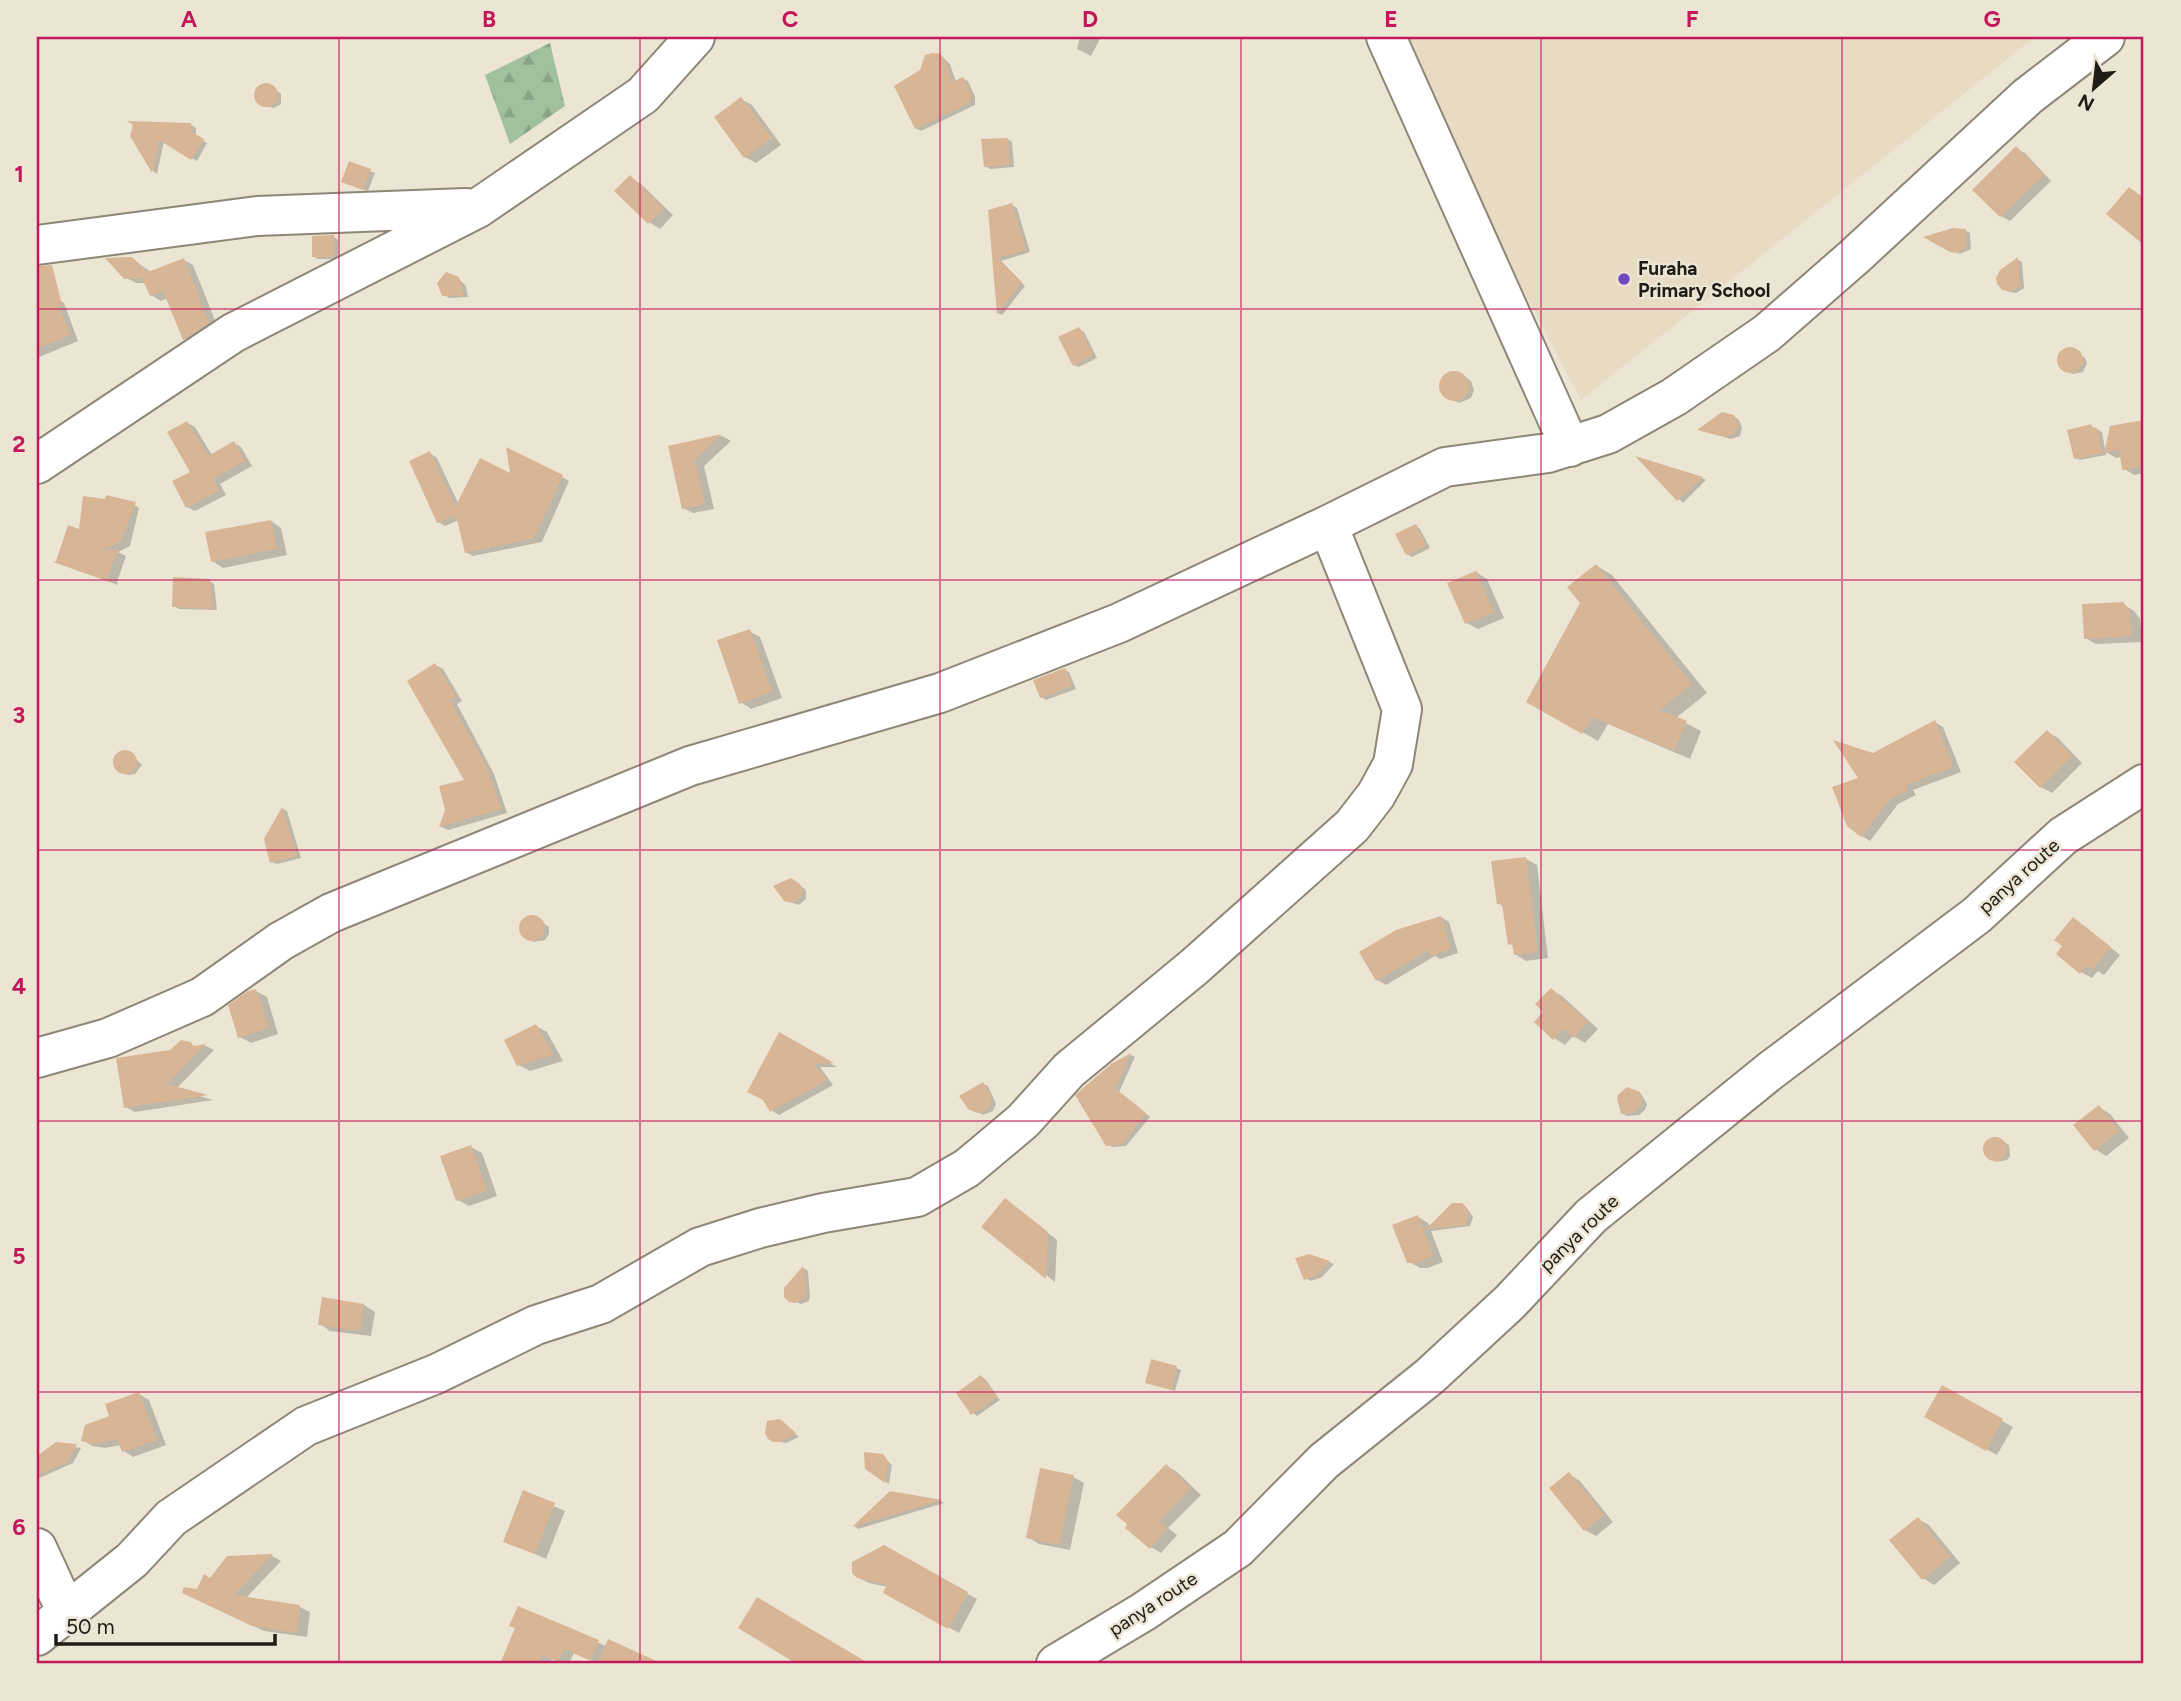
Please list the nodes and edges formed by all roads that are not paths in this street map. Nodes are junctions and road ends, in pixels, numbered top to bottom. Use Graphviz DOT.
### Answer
graph roads {
  1 [pos="695,37"];
  2 [pos="1385,37"];
  3 [pos="2105,37"];
  4 [pos="478,208"];
  5 [pos="37,245"];
  6 [pos="1570,447"];
  7 [pos="37,464"];
  8 [pos="1328,525"];
  9 [pos="2144,784"];
  10 [pos="37,1058"];
  11 [pos="37,1548"];
  12 [pos="67,1613"];
  13 [pos="37,1636"];
  14 [pos="1056,1664"];
  1 -- 4 [label="street"];
  2 -- 6 [label="street"];
  3 -- 6 [label="street"];
  4 -- 5 [label="street"];
  4 -- 7 [label="street"];
  6 -- 8 [label="street"];
  8 -- 10 [label="street"];
  8 -- 12 [label="street"];
  9 -- 14 [label="street, panya route"];
  11 -- 12 [label="street"];
  12 -- 13 [label="street"];
}
